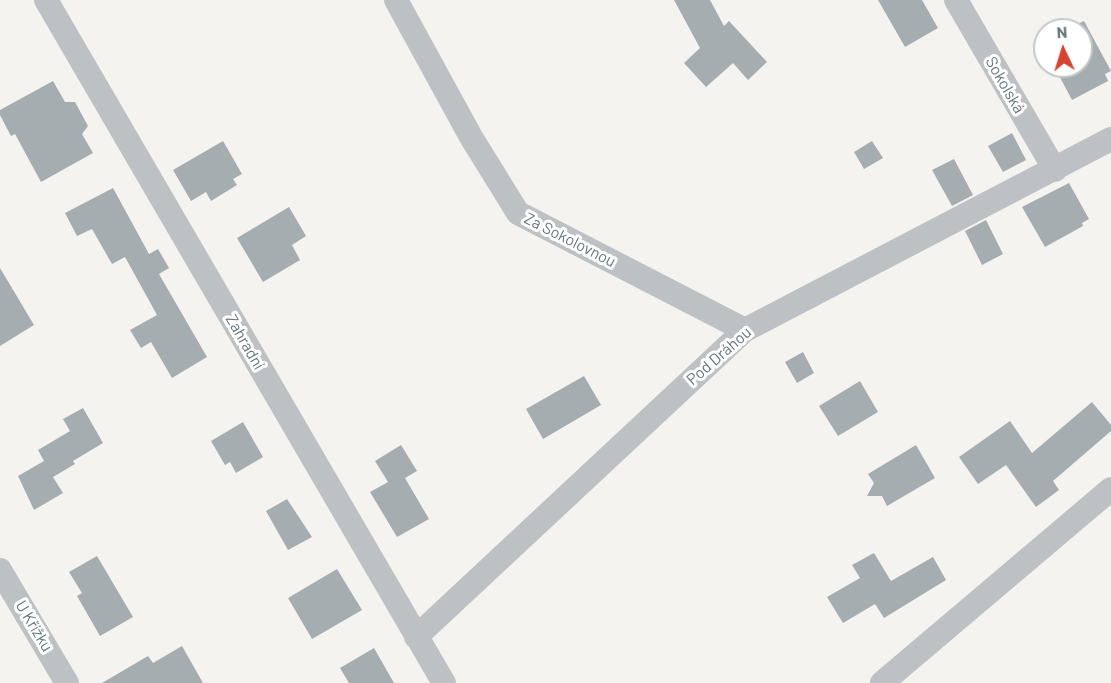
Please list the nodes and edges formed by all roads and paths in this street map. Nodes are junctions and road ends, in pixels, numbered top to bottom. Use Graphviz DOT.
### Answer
graph roads {
  1 [pos="46,0"];
  2 [pos="396,0"];
  3 [pos="956,0"];
  4 [pos="1111,139"];
  5 [pos="1054,170"];
  6 [pos="745,330"];
  7 [pos="1111,489"];
  8 [pos="0,570"];
  9 [pos="416,637"];
  10 [pos="67,683"];
  11 [pos="444,683"];
  12 [pos="882,683"];
  1 -- 9 [label="street, Zahradní"];
  2 -- 6 [label="street, Za Sokolovnou"];
  3 -- 5 [label="street, Sokolská"];
  4 -- 5 [label="street, Pod Dráhou"];
  5 -- 6 [label="street, Pod Dráhou"];
  6 -- 9 [label="street, Pod Dráhou"];
  7 -- 12 [label="street"];
  8 -- 10 [label="street, U Křížku"];
  9 -- 11 [label="street, Zahradní"];
}
